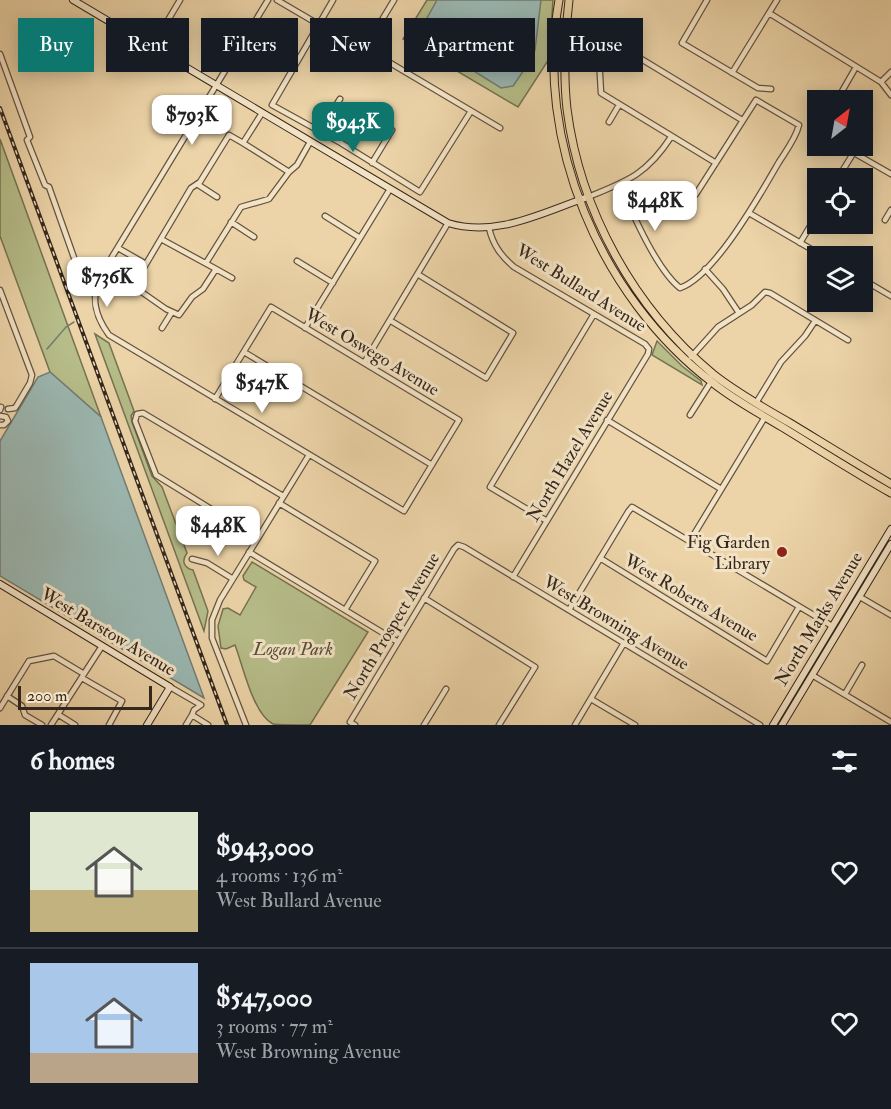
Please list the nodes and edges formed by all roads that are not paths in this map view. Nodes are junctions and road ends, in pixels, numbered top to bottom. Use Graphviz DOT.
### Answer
graph roads {
  1 [pos="73,0"];
  2 [pos="180,0"];
  3 [pos="268,0"];
  4 [pos="277,0"];
  5 [pos="333,0"];
  6 [pos="394,0"];
  7 [pos="559,0"];
  8 [pos="569,0"];
  9 [pos="707,0"];
  10 [pos="777,0"];
  11 [pos="769,13"];
  12 [pos="170,18"];
  13 [pos="257,18"];
  14 [pos="322,18"];
  15 [pos="568,18"];
  16 [pos="310,19"];
  17 [pos="106,20"];
  18 [pos="310,38"];
  19 [pos="0,54"];
  20 [pos="643,60"];
  21 [pos="856,67"];
  22 [pos="189,69"];
  23 [pos="224,72"];
  24 [pos="565,72"];
  25 [pos="599,72"];
  26 [pos="891,72"];
  27 [pos="732,74"];
  28 [pos="881,82"];
  29 [pos="216,85"];
  30 [pos="771,88"];
  31 [pos="843,90"];
  32 [pos="891,95"];
  33 [pos="340,99"];
  34 [pos="619,105"];
  35 [pos="471,111"];
  36 [pos="262,113"];
  37 [pos="742,120"];
  38 [pos="609,122"];
  39 [pos="500,128"];
  40 [pos="392,130"];
  41 [pos="319,132"];
  42 [pos="671,137"];
  43 [pos="310,141"];
  44 [pos="243,143"];
  45 [pos="347,146"];
  46 [pos="861,156"];
  47 [pos="340,159"];
  48 [pos="372,163"];
  49 [pos="716,163"];
  50 [pos="290,172"];
  51 [pos="891,174"];
  52 [pos="197,184"];
  53 [pos="620,184"];
  54 [pos="390,189"];
  55 [pos="217,196"];
  56 [pos="588,197"];
  57 [pos="579,200"];
  58 [pos="688,203"];
  59 [pos="891,210"];
  60 [pos="749,213"];
  61 [pos="325,216"];
  62 [pos="885,220"];
  63 [pos="231,222"];
  64 [pos="448,223"];
  65 [pos="489,228"];
  66 [pos="807,231"];
  67 [pos="254,237"];
  68 [pos="360,238"];
  69 [pos="161,239"];
  70 [pos="800,243"];
  71 [pos="807,247"];
  72 [pos="118,248"];
  73 [pos="297,261"];
  74 [pos="206,263"];
  75 [pos="146,264"];
  76 [pos="216,269"];
  77 [pos="705,269"];
  78 [pos="418,275"];
  79 [pos="232,278"];
  80 [pos="98,282"];
  81 [pos="333,283"];
  82 [pos="873,285"];
  83 [pos="0,290"];
  84 [pos="891,296"];
  85 [pos="172,312"];
  86 [pos="594,314"];
  87 [pos="739,314"];
  88 [pos="390,321"];
  89 [pos="815,321"];
  90 [pos="162,328"];
  91 [pos="305,328"];
  92 [pos="848,340"];
  93 [pos="649,349"];
  94 [pos="244,352"];
  95 [pos="693,355"];
  96 [pos="687,361"];
  97 [pos="364,363"];
  98 [pos="711,382"];
  99 [pos="731,387"];
  100 [pos="215,399"];
  101 [pos="756,403"];
  102 [pos="0,408"];
  103 [pos="8,409"];
  104 [pos="690,415"];
  105 [pos="0,416"];
  106 [pos="765,417"];
  107 [pos="7,418"];
  108 [pos="607,420"];
  109 [pos="1,427"];
  110 [pos="309,455"];
  111 [pos="831,455"];
  112 [pos="843,455"];
  113 [pos="432,465"];
  114 [pos="891,484"];
  115 [pos="721,489"];
  116 [pos="891,493"];
  117 [pos="283,496"];
  118 [pos="279,503"];
  119 [pos="547,521"];
  120 [pos="891,529"];
  121 [pos="258,538"];
  122 [pos="690,541"];
  123 [pos="891,544"];
  124 [pos="458,545"];
  125 [pos="249,552"];
  126 [pos="600,558"];
  127 [pos="192,559"];
  128 [pos="513,577"];
  129 [pos="233,579"];
  130 [pos="860,581"];
  131 [pos="0,584"];
  132 [pos="424,598"];
  133 [pos="858,600"];
  134 [pos="799,607"];
  135 [pos="345,610"];
  136 [pos="569,610"];
  137 [pos="891,615"];
  138 [pos="832,626"];
  139 [pos="398,642"];
  140 [pos="624,643"];
  141 [pos="102,646"];
  142 [pos="823,656"];
  143 [pos="862,666"];
  144 [pos="812,675"];
  145 [pos="83,676"];
  146 [pos="170,687"];
  147 [pos="446,689"];
  148 [pos="845,694"];
  149 [pos="7,696"];
  150 [pos="591,699"];
  151 [pos="0,708"];
  152 [pos="59,715"];
  153 [pos="192,715"];
  154 [pos="891,722"];
  155 [pos="352,723"];
  156 [pos="72,724"];
  157 [pos="42,725"];
  158 [pos="51,725"];
  159 [pos="109,725"];
  160 [pos="147,725"];
  161 [pos="186,725"];
  162 [pos="208,725"];
  163 [pos="246,725"];
  164 [pos="423,725"];
  165 [pos="499,725"];
  166 [pos="575,725"];
  167 [pos="635,725"];
  168 [pos="760,725"];
  169 [pos="773,725"];
  170 [pos="782,725"];
  1 -- 17 [label="street"];
  2 -- 12 [label="street"];
  3 -- 13 [label="street"];
  4 -- 16 [label="street"];
  5 -- 14 [label="street"];
  6 -- 35 [label="street"];
  7 -- 57 [label="main road"];
  8 -- 15 [label="main road"];
  9 -- 27 [label="street"];
  10 -- 11 [label="street"];
  11 -- 21 [label="street"];
  11 -- 27 [label="street"];
  18 -- 41 [label="street"];
  19 -- 80 [label="street"];
  20 -- 37 [label="street"];
  21 -- 28 [label="street"];
  21 -- 31 [label="street"];
  22 -- 29 [label="street"];
  23 -- 29 [label="street"];
  24 -- 56 [label="main road"];
  25 -- 34 [label="street"];
  26 -- 28 [label="street"];
  27 -- 30 [label="street"];
  28 -- 32 [label="street"];
  29 -- 36 [label="street"];
  29 -- 72 [label="street"];
  33 -- 41 [label="street"];
  34 -- 38 [label="street"];
  34 -- 42 [label="street"];
  35 -- 39 [label="street"];
  35 -- 48 [label="street"];
  36 -- 43 [label="street"];
  36 -- 44 [label="street"];
  37 -- 49 [label="street"];
  37 -- 60 [label="street"];
  40 -- 48 [label="street"];
  41 -- 45 [label="street"];
  42 -- 49 [label="street"];
  42 -- 53 [label="street"];
  43 -- 47 [label="street"];
  43 -- 50 [label="street"];
  44 -- 50 [label="street"];
  44 -- 52 [label="street"];
  45 -- 47 [label="street"];
  45 -- 48 [label="street"];
  46 -- 51 [label="street"];
  47 -- 54 [label="street"];
  49 -- 58 [label="street"];
  50 -- 63 [label="street"];
  52 -- 55 [label="street"];
  52 -- 69 [label="street"];
  53 -- 56 [label="street"];
  53 -- 77 [label="street"];
  54 -- 64 [label="street"];
  54 -- 68 [label="street"];
  56 -- 57 [label="street"];
  56 -- 95 [label="main road"];
  57 -- 65 [label="street"];
  57 -- 96 [label="main road"];
  59 -- 62 [label="street"];
  60 -- 70 [label="street"];
  60 -- 77 [label="street"];
  61 -- 68 [label="street"];
  63 -- 67 [label="street"];
  63 -- 74 [label="street"];
  64 -- 65 [label="street"];
  64 -- 78 [label="street"];
  65 -- 86 [label="street, West Bullard Avenue"];
  66 -- 70 [label="street"];
  68 -- 81 [label="street"];
  69 -- 74 [label="street"];
  69 -- 75 [label="street"];
  70 -- 71 [label="street"];
  72 -- 75 [label="street"];
  72 -- 80 [label="street"];
  73 -- 81 [label="street"];
  74 -- 76 [label="street"];
  75 -- 85 [label="street"];
  76 -- 79 [label="street"];
  76 -- 85 [label="street"];
  77 -- 87 [label="street"];
  78 -- 88 [label="street"];
  78 -- 88 [label="street"];
  80 -- 100 [label="street"];
  81 -- 91 [label="street"];
  82 -- 84 [label="street"];
  83 -- 103 [label="street"];
  85 -- 90 [label="street"];
  86 -- 93 [label="street, West Bullard Avenue"];
  86 -- 119 [label="street"];
  87 -- 89 [label="street"];
  87 -- 95 [label="street"];
  88 -- 97 [label="street"];
  89 -- 92 [label="street"];
  89 -- 101 [label="street"];
  91 -- 94 [label="street, West Oswego Avenue"];
  91 -- 97 [label="street, West Oswego Avenue"];
  93 -- 108 [label="street, North Hazel Avenue"];
  94 -- 100 [label="street"];
  94 -- 113 [label="street"];
  95 -- 96 [label="street"];
  95 -- 99 [label="main road"];
  96 -- 98 [label="main road"];
  97 -- 113 [label="street, West Oswego Avenue"];
  98 -- 99 [label="main road"];
  98 -- 104 [label="street"];
  98 -- 106 [label="main road"];
  99 -- 101 [label="main road"];
  100 -- 110 [label="street"];
  101 -- 112 [label="main road"];
  102 -- 103 [label="street"];
  103 -- 107 [label="street"];
  105 -- 107 [label="street"];
  106 -- 111 [label="main road"];
  106 -- 115 [label="street"];
  107 -- 109 [label="street"];
  108 -- 115 [label="street"];
  108 -- 119 [label="street, North Hazel Avenue"];
  110 -- 113 [label="street"];
  110 -- 117 [label="street"];
  111 -- 112 [label="main road"];
  111 -- 116 [label="main road"];
  112 -- 114 [label="main road"];
  115 -- 122 [label="street"];
  117 -- 118 [label="street"];
  117 -- 121 [label="street"];
  118 -- 121 [label="street"];
  118 -- 135 [label="street"];
  119 -- 128 [label="street, North Hazel Avenue"];
  120 -- 130 [label="street, North Marks Avenue"];
  121 -- 125 [label="street"];
  122 -- 126 [label="street"];
  122 -- 134 [label="street"];
  123 -- 133 [label="street, North Marks Avenue"];
  124 -- 128 [label="street, West Browning Avenue"];
  124 -- 132 [label="street, North Prospect Avenue"];
  125 -- 129 [label="street"];
  125 -- 135 [label="street"];
  126 -- 134 [label="street, West Roberts Avenue"];
  126 -- 136 [label="street"];
  127 -- 129 [label="street"];
  128 -- 136 [label="street, West Browning Avenue"];
  129 -- 163 [label="street"];
  130 -- 133 [label="street"];
  130 -- 138 [label="street, North Marks Avenue"];
  131 -- 141 [label="street, West Barstow Avenue"];
  132 -- 139 [label="street, North Prospect Avenue"];
  132 -- 165 [label="street"];
  133 -- 137 [label="street"];
  133 -- 142 [label="street, North Marks Avenue"];
  134 -- 138 [label="street"];
  135 -- 139 [label="street"];
  136 -- 140 [label="street, West Browning Avenue"];
  138 -- 142 [label="street"];
  138 -- 169 [label="street, North Marks Avenue"];
  139 -- 155 [label="street, North Prospect Avenue"];
  140 -- 150 [label="street"];
  140 -- 168 [label="street, West Browning Avenue"];
  141 -- 145 [label="street"];
  141 -- 146 [label="street, West Barstow Avenue"];
  142 -- 144 [label="street, North Marks Avenue"];
  143 -- 148 [label="street"];
  144 -- 148 [label="street"];
  144 -- 170 [label="street, North Marks Avenue"];
  145 -- 149 [label="street"];
  145 -- 152 [label="street"];
  145 -- 159 [label="street"];
  146 -- 153 [label="street, West Barstow Avenue"];
  146 -- 160 [label="street"];
  147 -- 164 [label="street"];
  148 -- 154 [label="street"];
  149 -- 151 [label="street"];
  149 -- 157 [label="street"];
  150 -- 166 [label="street"];
  150 -- 167 [label="street"];
  152 -- 156 [label="street"];
  152 -- 158 [label="street"];
  153 -- 161 [label="street"];
  153 -- 162 [label="street"];
}
